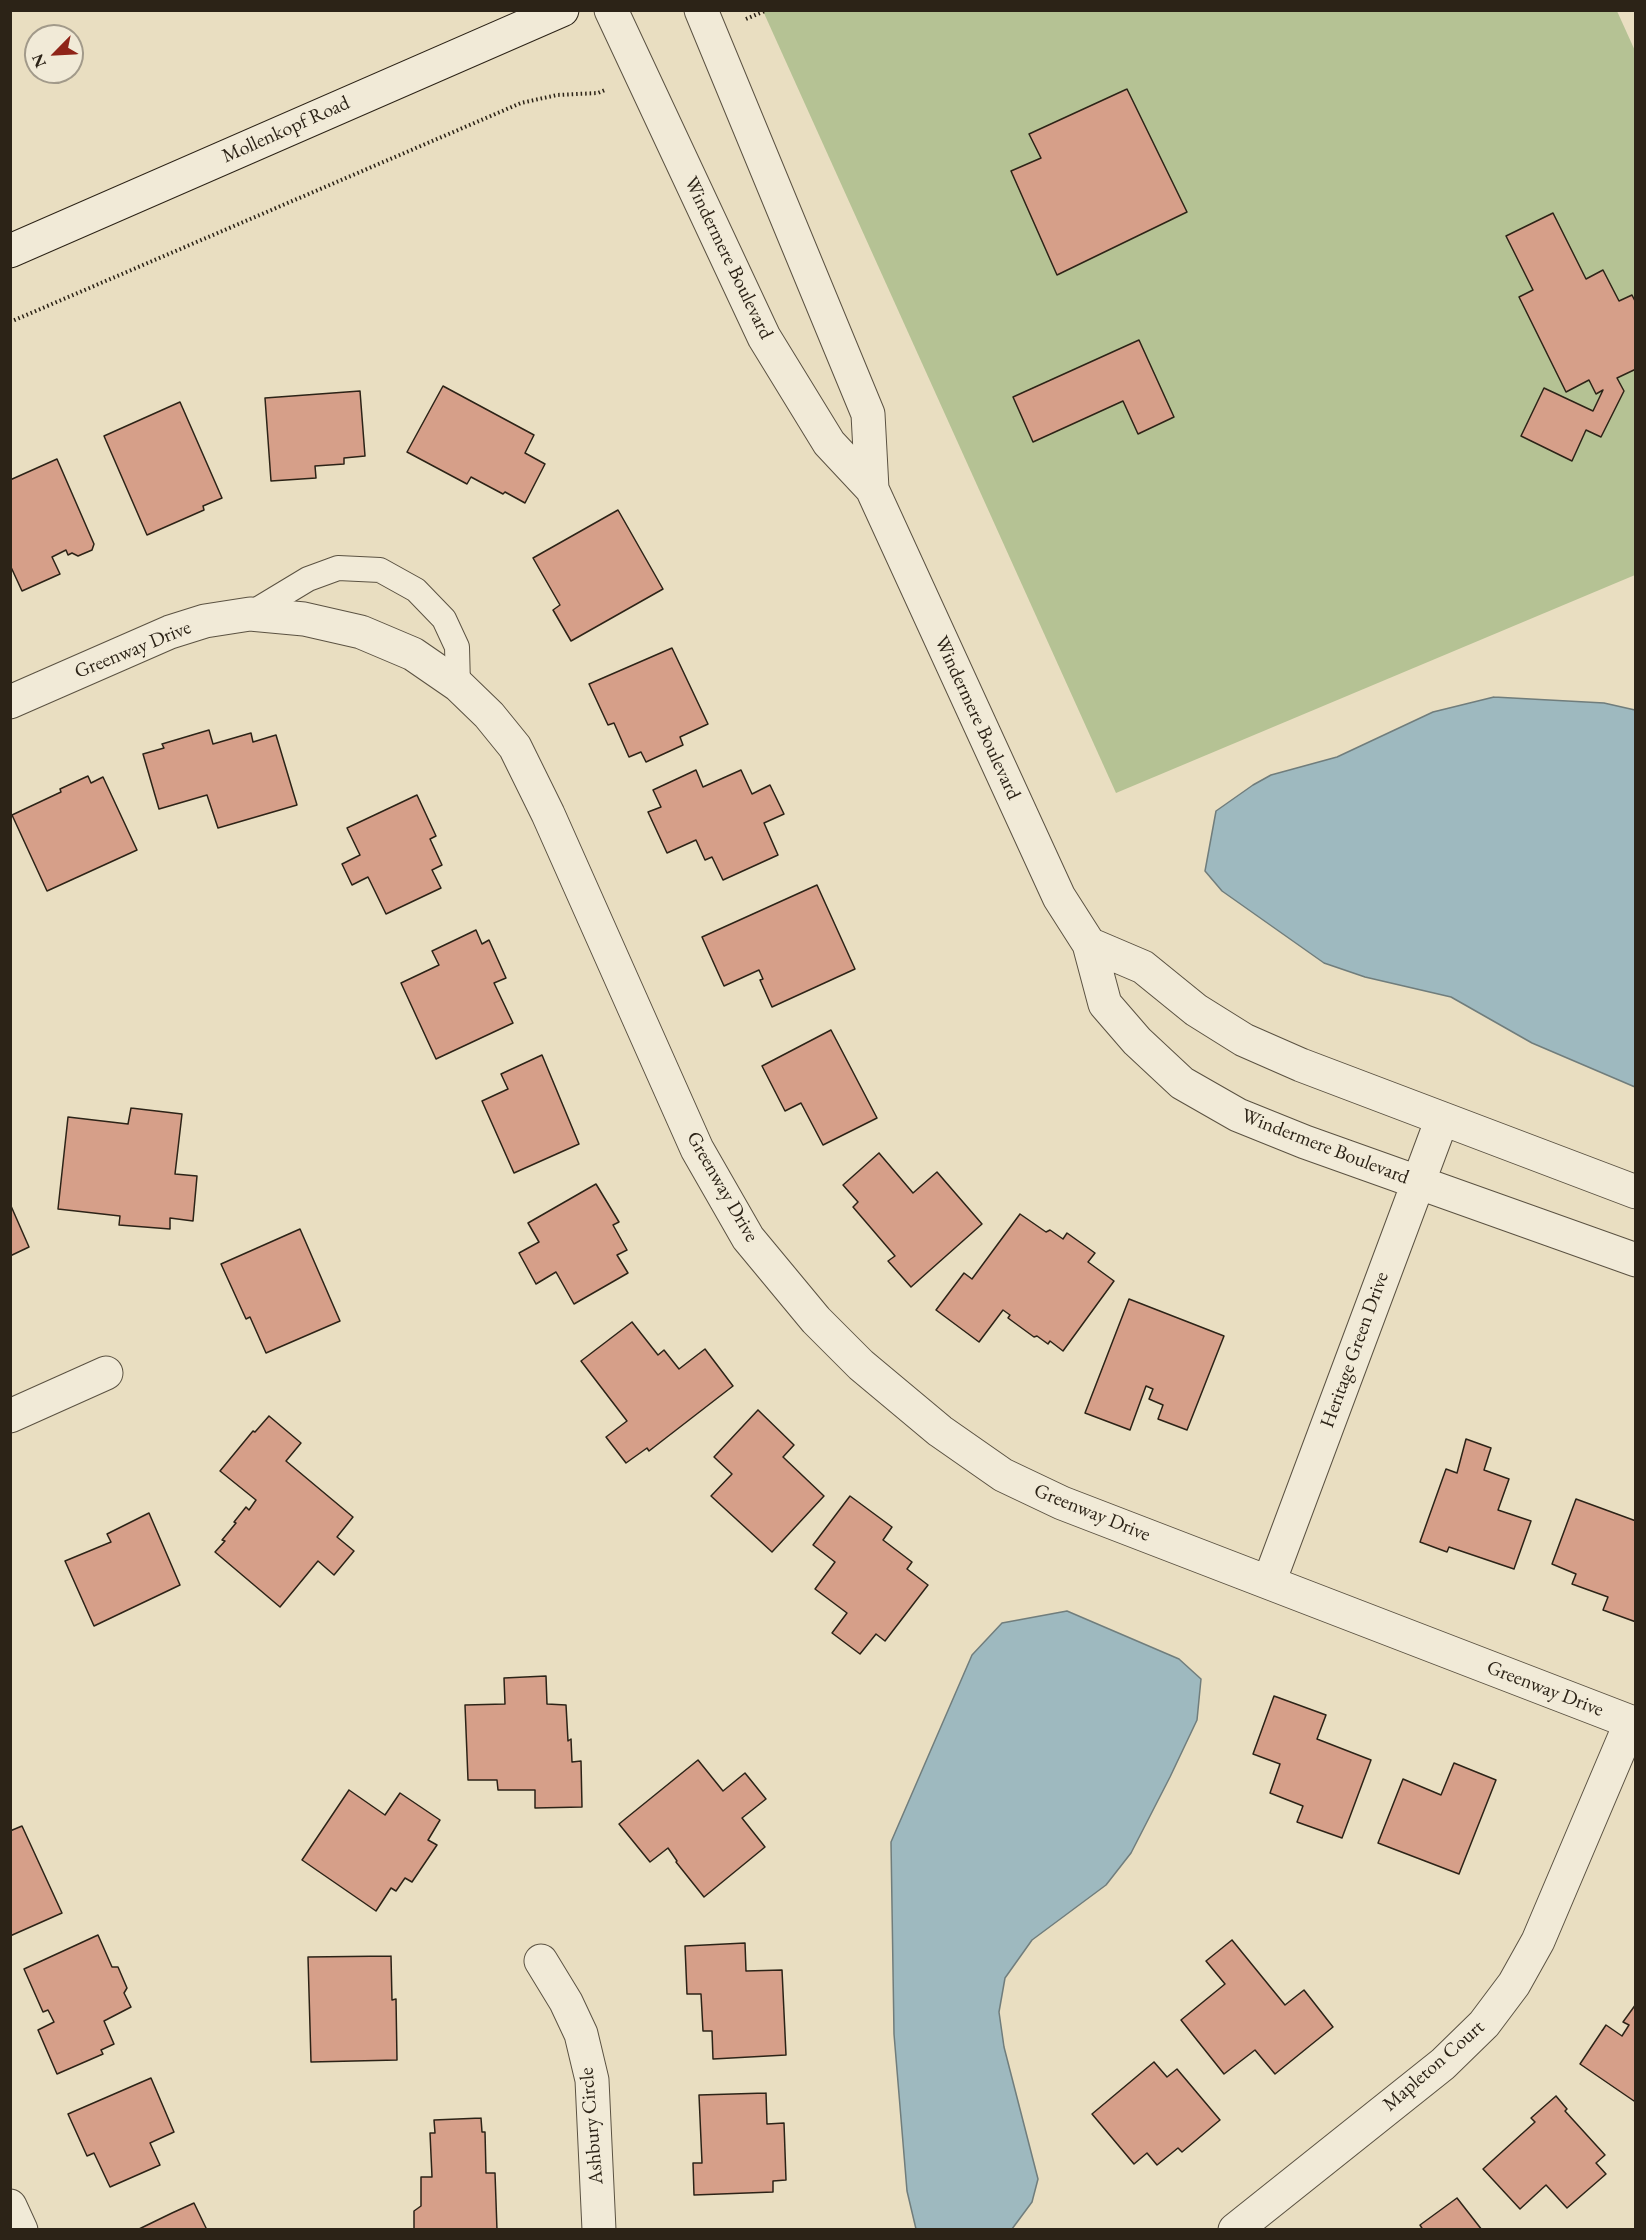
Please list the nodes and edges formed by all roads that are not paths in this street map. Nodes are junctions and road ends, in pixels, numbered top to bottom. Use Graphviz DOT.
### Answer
graph roads {
  1 [pos="562,10"];
  2 [pos="611,10"];
  3 [pos="701,10"];
  4 [pos="10,251"];
  5 [pos="872,489"];
  6 [pos="250,614"];
  7 [pos="458,685"];
  8 [pos="10,702"];
  9 [pos="1089,944"];
  10 [pos="1442,1119"];
  11 [pos="1418,1182"];
  12 [pos="1635,1192"];
  13 [pos="1635,1260"];
  14 [pos="106,1373"];
  15 [pos="10,1416"];
  16 [pos="1269,1582"];
  17 [pos="1633,1723"];
  18 [pos="541,1961"];
  19 [pos="10,2206"];
  20 [pos="21,2229"];
  21 [pos="599,2229"];
  22 [pos="1235,2229"];
  1 -- 4 [label="street, Mollenkopf Road"];
  2 -- 5 [label="street, Windermere Boulevard"];
  3 -- 5 [label="street, Windermere Boulevard"];
  5 -- 9 [label="street, Windermere Boulevard"];
  6 -- 7 [label="street, Greenway Drive"];
  6 -- 7 [label="lane"];
  6 -- 8 [label="street, Greenway Drive"];
  7 -- 16 [label="street, Greenway Drive"];
  9 -- 10 [label="street"];
  9 -- 11 [label="street, Windermere Boulevard"];
  10 -- 11 [label="street, Heritage Green Drive"];
  10 -- 12 [label="street"];
  11 -- 13 [label="street, Windermere Boulevard"];
  11 -- 16 [label="street, Heritage Green Drive"];
  14 -- 15 [label="street"];
  16 -- 17 [label="street, Greenway Drive"];
  17 -- 22 [label="street, Mapleton Court"];
  18 -- 21 [label="street, Ashbury Circle"];
  19 -- 20 [label="street"];
}
